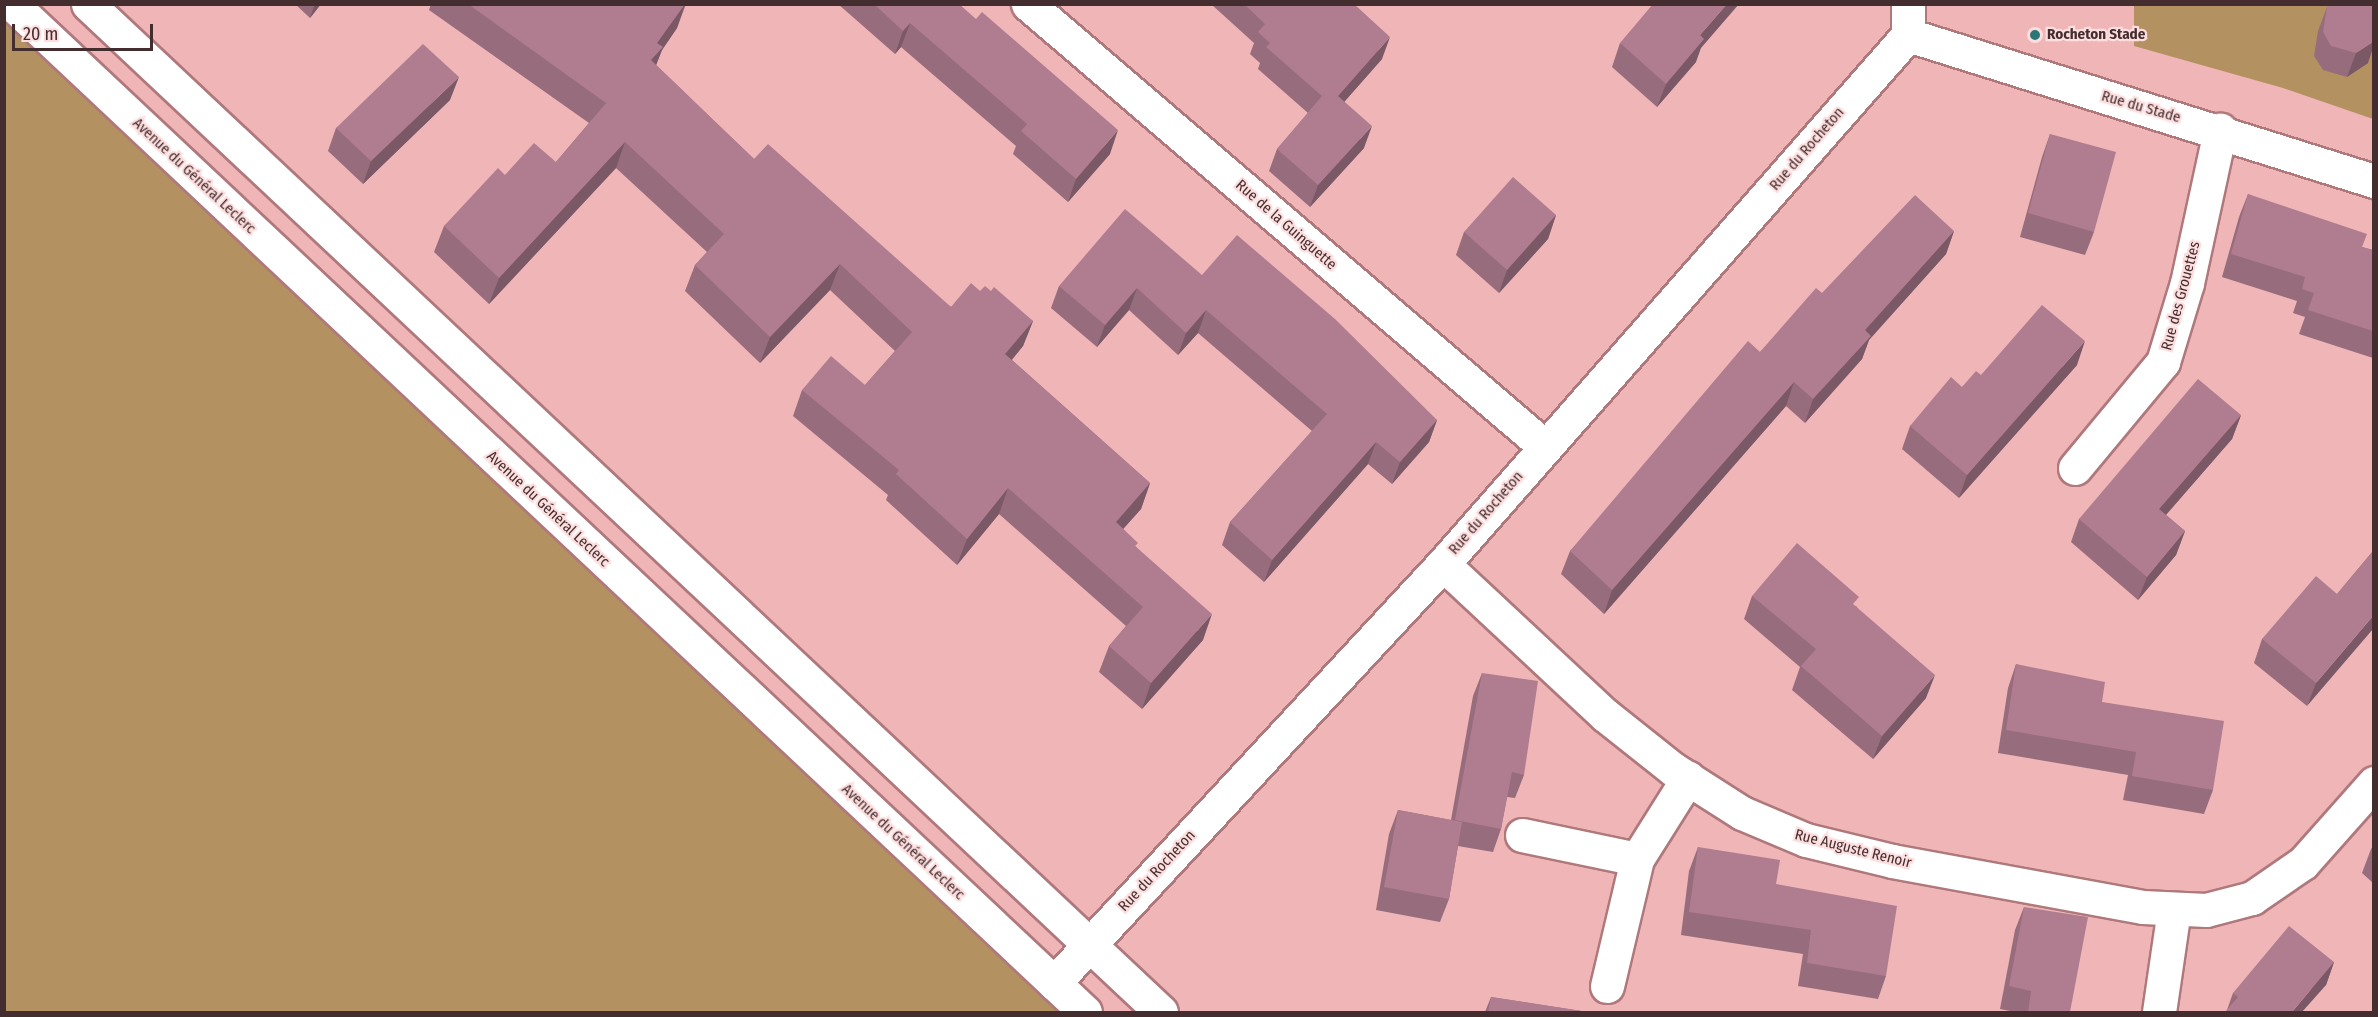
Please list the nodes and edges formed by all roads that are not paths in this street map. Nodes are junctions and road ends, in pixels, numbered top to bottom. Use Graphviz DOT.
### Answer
graph roads {
  1 [pos="12,4"];
  2 [pos="88,4"];
  3 [pos="1028,4"];
  4 [pos="1908,20"];
  5 [pos="2220,130"];
  6 [pos="2373,181"];
  7 [pos="1544,446"];
  8 [pos="2074,468"];
  9 [pos="1443,564"];
  10 [pos="1689,778"];
  11 [pos="2373,783"];
  12 [pos="1522,835"];
  13 [pos="1637,859"];
  14 [pos="2174,909"];
  15 [pos="1091,946"];
  16 [pos="1054,983"];
  17 [pos="1607,986"];
  18 [pos="1085,1012"];
  19 [pos="1161,1012"];
  20 [pos="2159,1012"];
  1 -- 16 [label="street, Avenue du Général Leclerc"];
  2 -- 15 [label="street"];
  3 -- 7 [label="street, Rue de la Guinguette"];
  4 -- 5 [label="street, Rue du Stade"];
  4 -- 7 [label="street, Rue du Rocheton"];
  5 -- 6 [label="street, Rue du Stade"];
  5 -- 8 [label="street, Rue des Grouettes"];
  7 -- 9 [label="street, Rue du Rocheton"];
  9 -- 10 [label="street, Rue Auguste Renoir"];
  9 -- 15 [label="street, Rue du Rocheton"];
  10 -- 13 [label="street"];
  10 -- 14 [label="street, Rue Auguste Renoir"];
  11 -- 14 [label="street, Rue Auguste Renoir"];
  12 -- 13 [label="street"];
  13 -- 17 [label="street"];
  14 -- 20 [label="street"];
  15 -- 16 [label="street, Rue du Rocheton"];
  15 -- 19 [label="street"];
  16 -- 18 [label="street, Avenue du Général Leclerc"];
}
